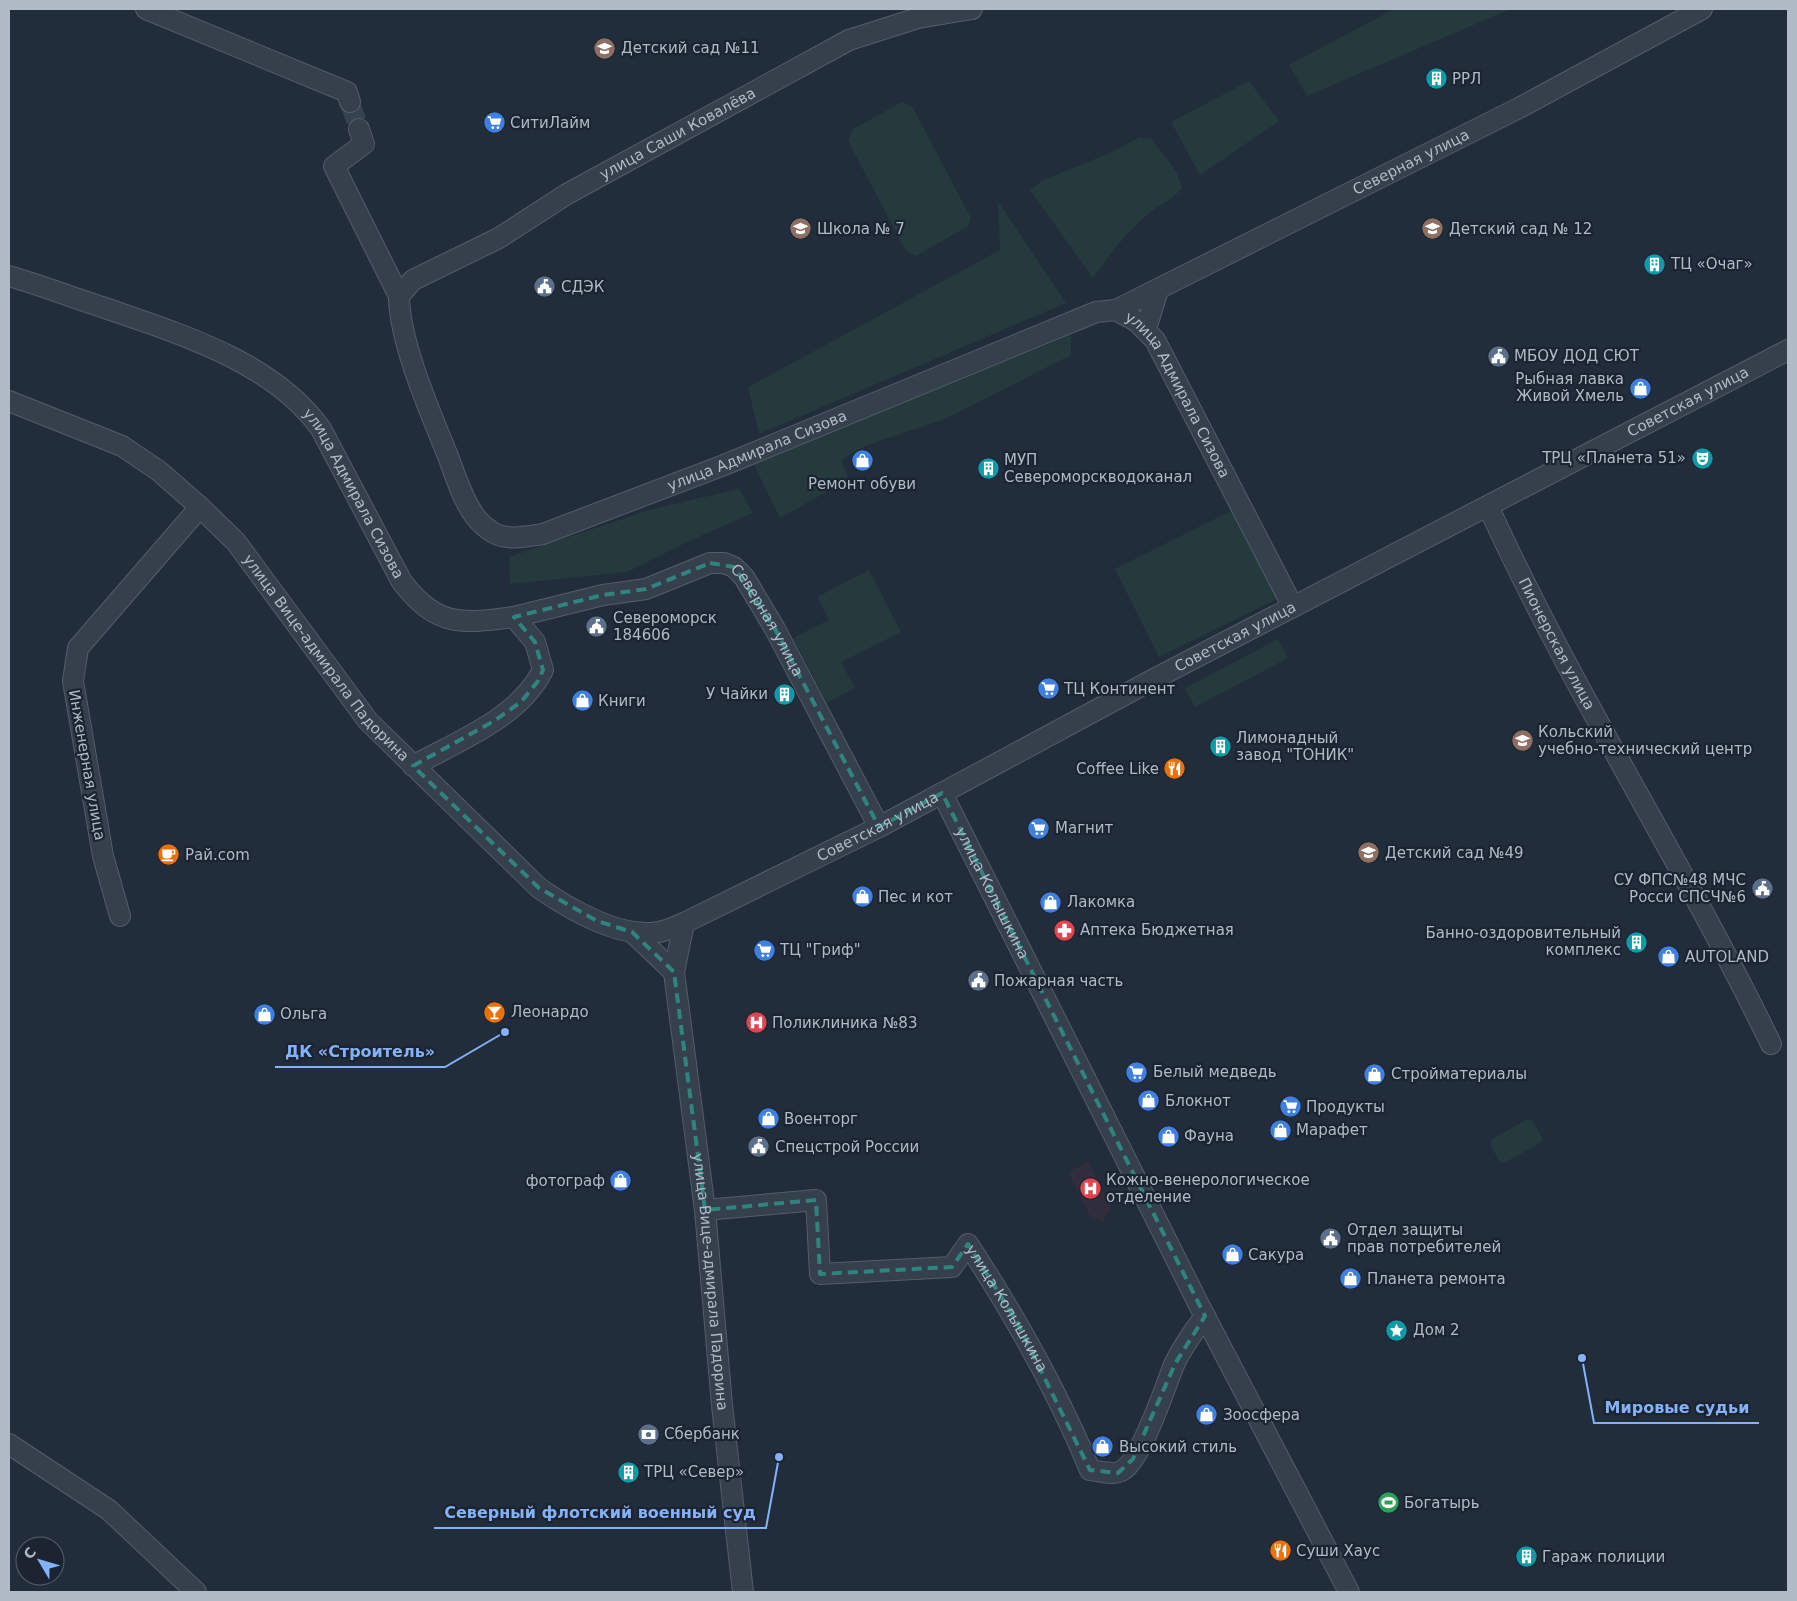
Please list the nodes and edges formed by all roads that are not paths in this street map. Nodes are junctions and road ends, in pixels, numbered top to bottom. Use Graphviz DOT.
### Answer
graph roads {
  1 [pos="146,9"];
  2 [pos="972,9"];
  3 [pos="1702,9"];
  4 [pos="350,102"];
  5 [pos="359,129"];
  6 [pos="9,276"];
  7 [pos="1158,290"];
  8 [pos="399,296"];
  9 [pos="1116,310"];
  10 [pos="1146,329"];
  11 [pos="1788,350"];
  12 [pos="9,401"];
  13 [pos="1488,506"];
  14 [pos="200,507"];
  15 [pos="1293,607"];
  16 [pos="514,617"];
  17 [pos="413,766"];
  18 [pos="942,793"];
  19 [pos="879,827"];
  20 [pos="120,916"];
  21 [pos="684,923"];
  22 [pos="632,932"];
  23 [pos="674,972"];
  24 [pos="1771,1044"];
  25 [pos="705,1210"];
  26 [pos="1205,1316"];
  27 [pos="9,1444"];
  28 [pos="196,1592"];
  29 [pos="743,1592"];
  30 [pos="1349,1592"];
  1 -- 4 [label="street"];
  2 -- 8 [label="street, улица Саши Ковалёва"];
  3 -- 7 [label="street, Северная улица"];
  5 -- 8 [label="street, улица Адмирала Сизова"];
  6 -- 16 [label="street, улица Адмирала Сизова"];
  7 -- 9 [label="street, Северная улица"];
  7 -- 10 [label="street"];
  8 -- 9 [label="street, улица Адмирала Сизова"];
  9 -- 10 [label="street, улица Адмирала Сизова"];
  10 -- 15 [label="street, улица Адмирала Сизова"];
  11 -- 13 [label="street, Советская улица"];
  12 -- 14 [label="street, улица Вице-адмирала Падорина"];
  13 -- 15 [label="street, Советская улица"];
  13 -- 24 [label="street, Пионерская улица"];
  14 -- 17 [label="street, улица Вице-адмирала Падорина"];
  14 -- 20 [label="street, Инженерная улица"];
  15 -- 18 [label="street, Советская улица"];
  16 -- 17 [label="street"];
  16 -- 19 [label="street, Северная улица"];
  17 -- 22 [label="street, улица Вице-адмирала Падорина"];
  18 -- 19 [label="street, Советская улица"];
  18 -- 26 [label="street, улица Колышкина"];
  19 -- 21 [label="street, Советская улица"];
  21 -- 22 [label="street, улица Вице-адмирала Падорина"];
  21 -- 23 [label="street, улица Вице-адмирала Падорина"];
  22 -- 23 [label="street, улица Вице-адмирала Падорина"];
  23 -- 25 [label="street, улица Вице-адмирала Падорина"];
  25 -- 26 [label="street, улица Колышкина"];
  25 -- 29 [label="street, улица Вице-адмирала Падорина"];
  26 -- 30 [label="street, улица Колышкина"];
  27 -- 28 [label="street"];
}
